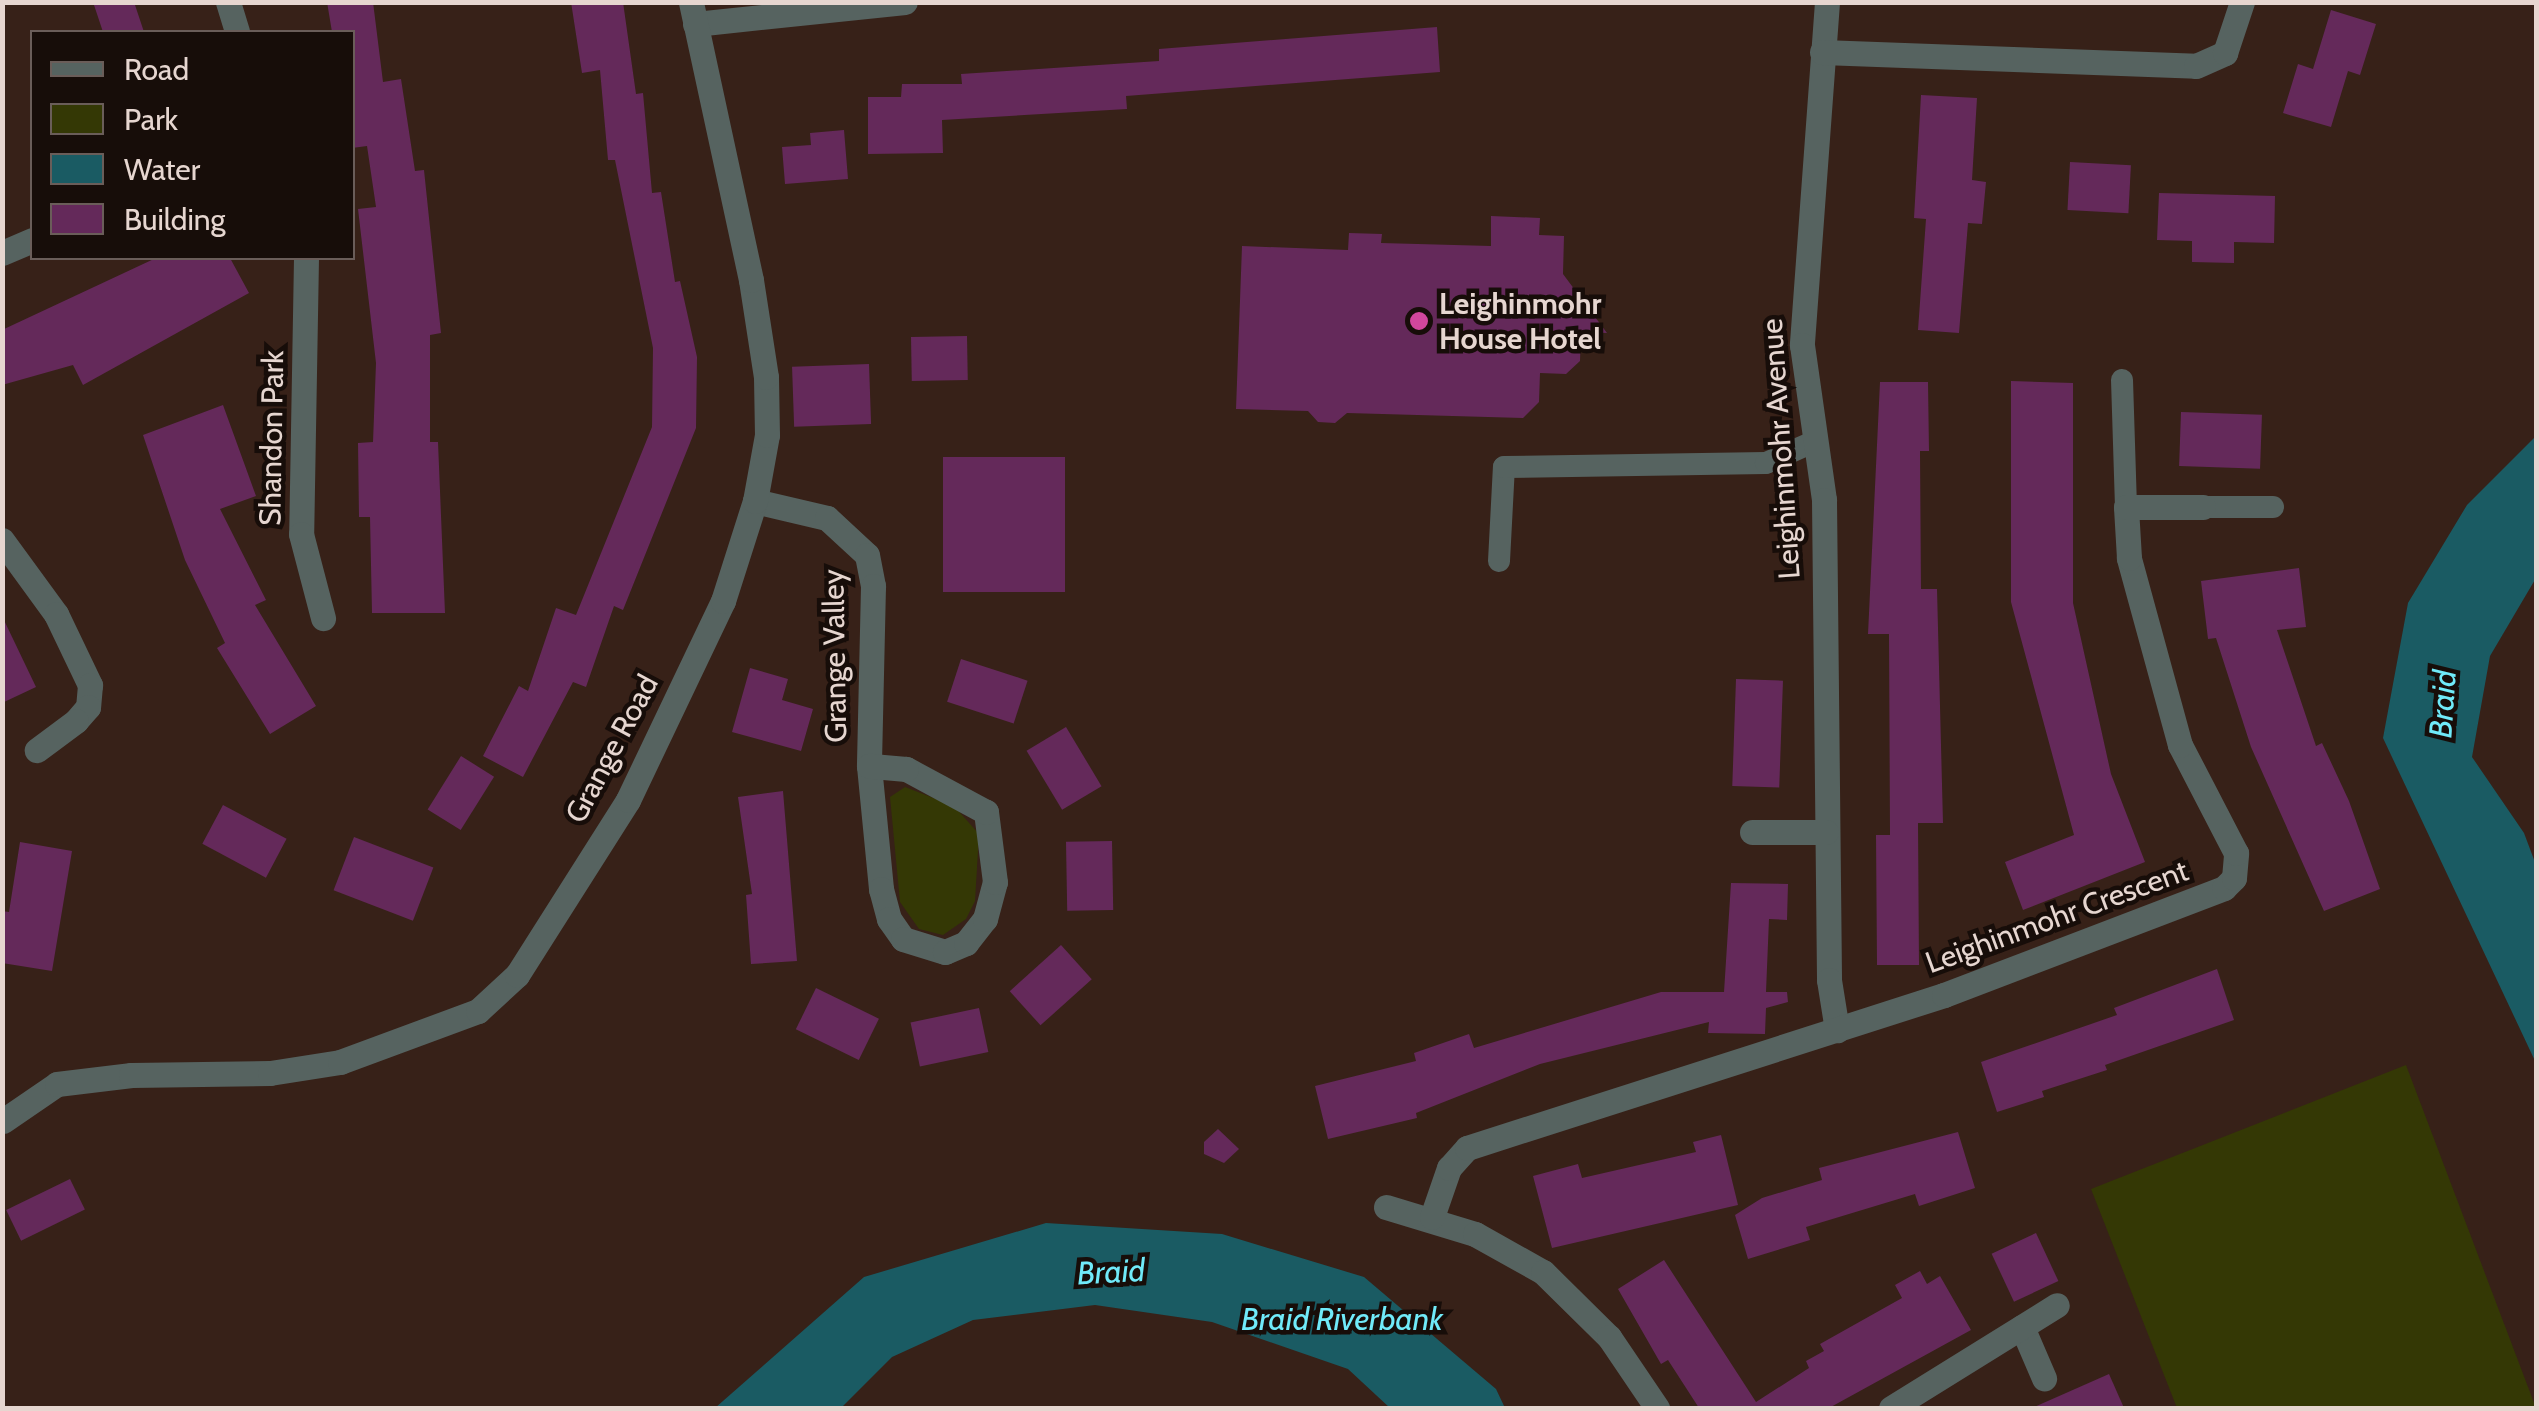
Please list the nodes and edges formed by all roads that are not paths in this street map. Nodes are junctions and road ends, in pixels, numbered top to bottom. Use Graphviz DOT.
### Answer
graph roads {
  1 [pos="228,2"];
  2 [pos="905,2"];
  3 [pos="1827,2"];
  4 [pos="2242,2"];
  5 [pos="693,13"];
  6 [pos="236,30"];
  7 [pos="1822,52"];
  8 [pos="30,241"];
  9 [pos="2,253"];
  10 [pos="306,260"];
  11 [pos="2122,380"];
  12 [pos="1813,442"];
  13 [pos="755,501"];
  14 [pos="2126,507"];
  15 [pos="2202,507"];
  16 [pos="2273,507"];
  17 [pos="2,540"];
  18 [pos="1499,561"];
  19 [pos="323,618"];
  20 [pos="37,750"];
  21 [pos="869,766"];
  22 [pos="1752,832"];
  23 [pos="1826,832"];
  24 [pos="1838,1030"];
  25 [pos="3,1121"];
  26 [pos="1386,1207"];
  27 [pos="1432,1217"];
  28 [pos="2056,1305"];
  29 [pos="2022,1328"];
  30 [pos="2044,1378"];
  31 [pos="1657,1408"];
  32 [pos="1892,1408"];
  1 -- 6 [label="street"];
  2 -- 5 [label="street"];
  3 -- 7 [label="street, Leighinmohr Avenue"];
  4 -- 7 [label="street"];
  5 -- 13 [label="street, Grange Road"];
  7 -- 12 [label="street, Leighinmohr Avenue"];
  8 -- 9 [label="street"];
  10 -- 19 [label="street, Shandon Park"];
  11 -- 14 [label="lane"];
  12 -- 18 [label="lane"];
  12 -- 23 [label="street, Leighinmohr Avenue"];
  13 -- 21 [label="street, Grange Valley"];
  13 -- 25 [label="street, Grange Road"];
  14 -- 15 [label="street"];
  14 -- 24 [label="street, Leighinmohr Crescent"];
  15 -- 16 [label="lane"];
  17 -- 20 [label="street"];
  21 -- 21 [label="street, Grange Valley"];
  22 -- 23 [label="street"];
  23 -- 24 [label="street, Leighinmohr Avenue"];
  24 -- 27 [label="street, Leighinmohr Crescent"];
  26 -- 27 [label="street"];
  27 -- 31 [label="street"];
  28 -- 29 [label="street"];
  29 -- 30 [label="street"];
  29 -- 32 [label="street"];
}
